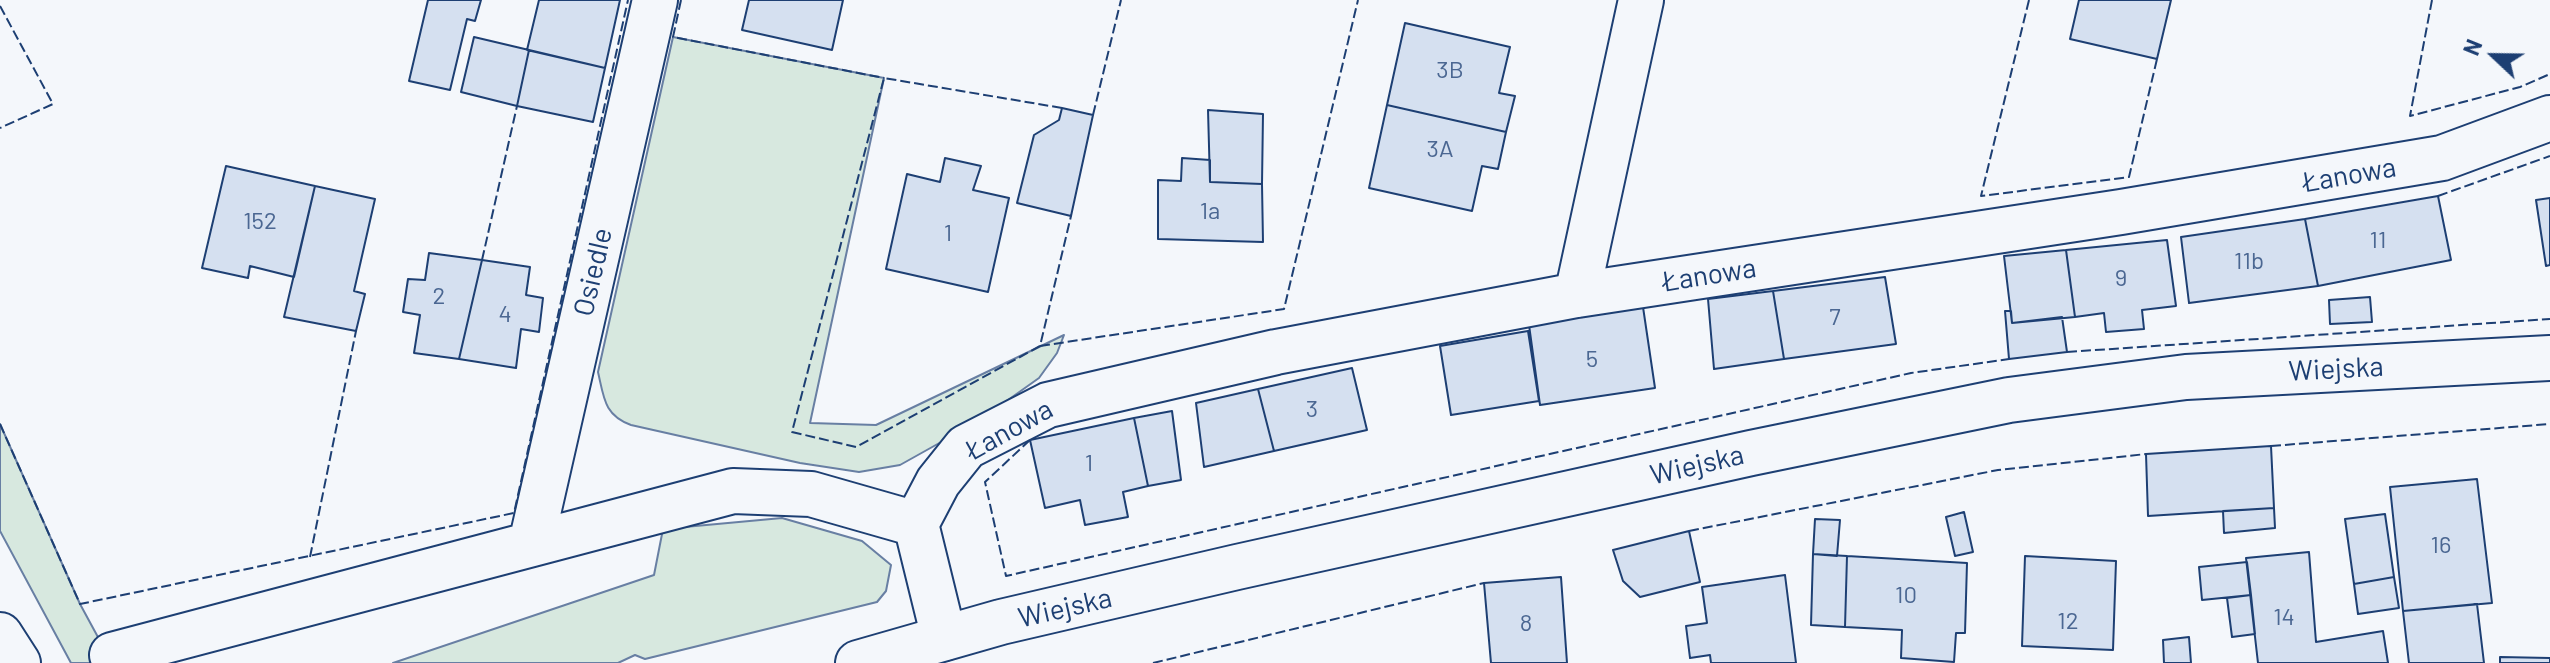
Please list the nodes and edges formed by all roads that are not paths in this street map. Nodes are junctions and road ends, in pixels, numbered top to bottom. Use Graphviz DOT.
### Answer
graph roads {
  1 [pos="655,0"];
  2 [pos="1641,0"];
  3 [pos="2550,118"];
  4 [pos="1577,295"];
  5 [pos="2550,358"];
  6 [pos="916,524"];
  7 [pos="531,544"];
  8 [pos="0,635"];
  9 [pos="944,638"];
  10 [pos="112,655"];
  11 [pos="18,663"];
  12 [pos="858,663"];
  1 -- 7 [label="street, Osiedle"];
  2 -- 4 [label="street"];
  3 -- 4 [label="street, Łanowa"];
  4 -- 6 [label="street, Łanowa"];
  5 -- 9 [label="street, Wiejska"];
  6 -- 7 [label="street"];
  6 -- 9 [label="street"];
  7 -- 10 [label="street"];
  8 -- 11 [label="street"];
  9 -- 12 [label="street, Wiejska"];
}
